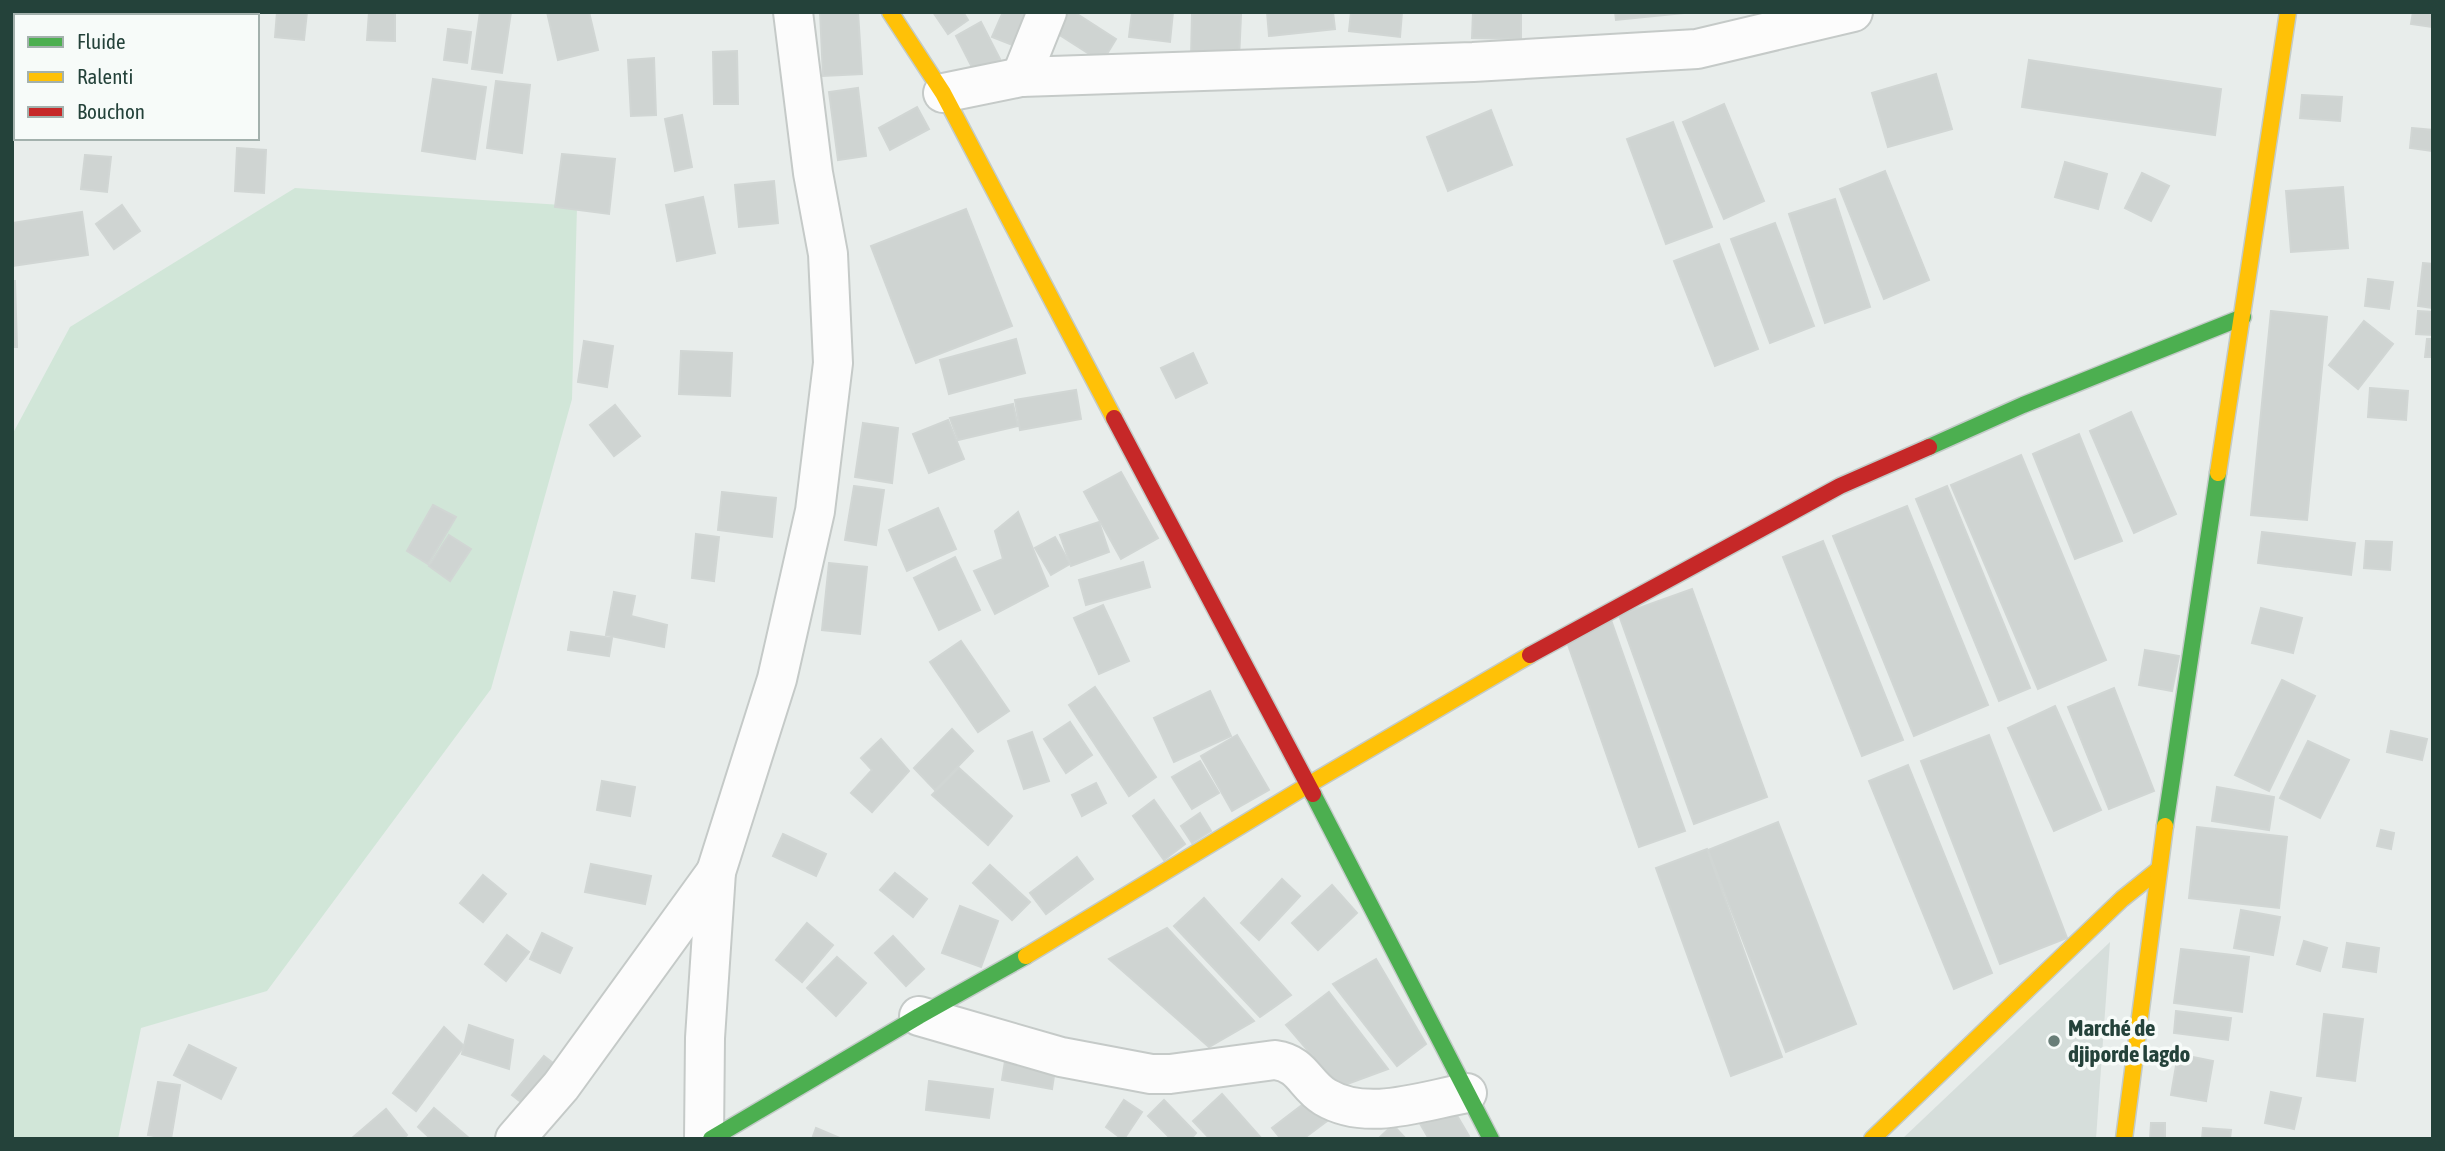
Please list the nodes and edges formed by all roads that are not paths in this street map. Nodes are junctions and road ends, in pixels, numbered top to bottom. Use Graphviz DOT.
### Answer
graph roads {
  1 [pos="793,12"];
  2 [pos="890,12"];
  3 [pos="1047,12"];
  4 [pos="1853,12"];
  5 [pos="2288,12"];
  6 [pos="1020,77"];
  7 [pos="943,93"];
  8 [pos="2243,317"];
  9 [pos="1308,785"];
  10 [pos="2158,870"];
  11 [pos="716,872"];
  12 [pos="919,1016"];
  13 [pos="1467,1093"];
  14 [pos="515,1139"];
  15 [pos="704,1139"];
  16 [pos="711,1139"];
  17 [pos="1491,1139"];
  18 [pos="1872,1139"];
  19 [pos="2124,1139"];
  1 -- 11 [label="street"];
  2 -- 7 [label="street"];
  3 -- 6 [label="street"];
  4 -- 6 [label="street"];
  5 -- 8 [label="street"];
  6 -- 7 [label="street"];
  7 -- 9 [label="street"];
  8 -- 9 [label="street"];
  8 -- 10 [label="street"];
  9 -- 12 [label="street"];
  9 -- 13 [label="street"];
  10 -- 18 [label="street"];
  10 -- 19 [label="street"];
  11 -- 14 [label="street"];
  11 -- 15 [label="street"];
  12 -- 13 [label="street"];
  12 -- 16 [label="street"];
  13 -- 17 [label="street"];
}
